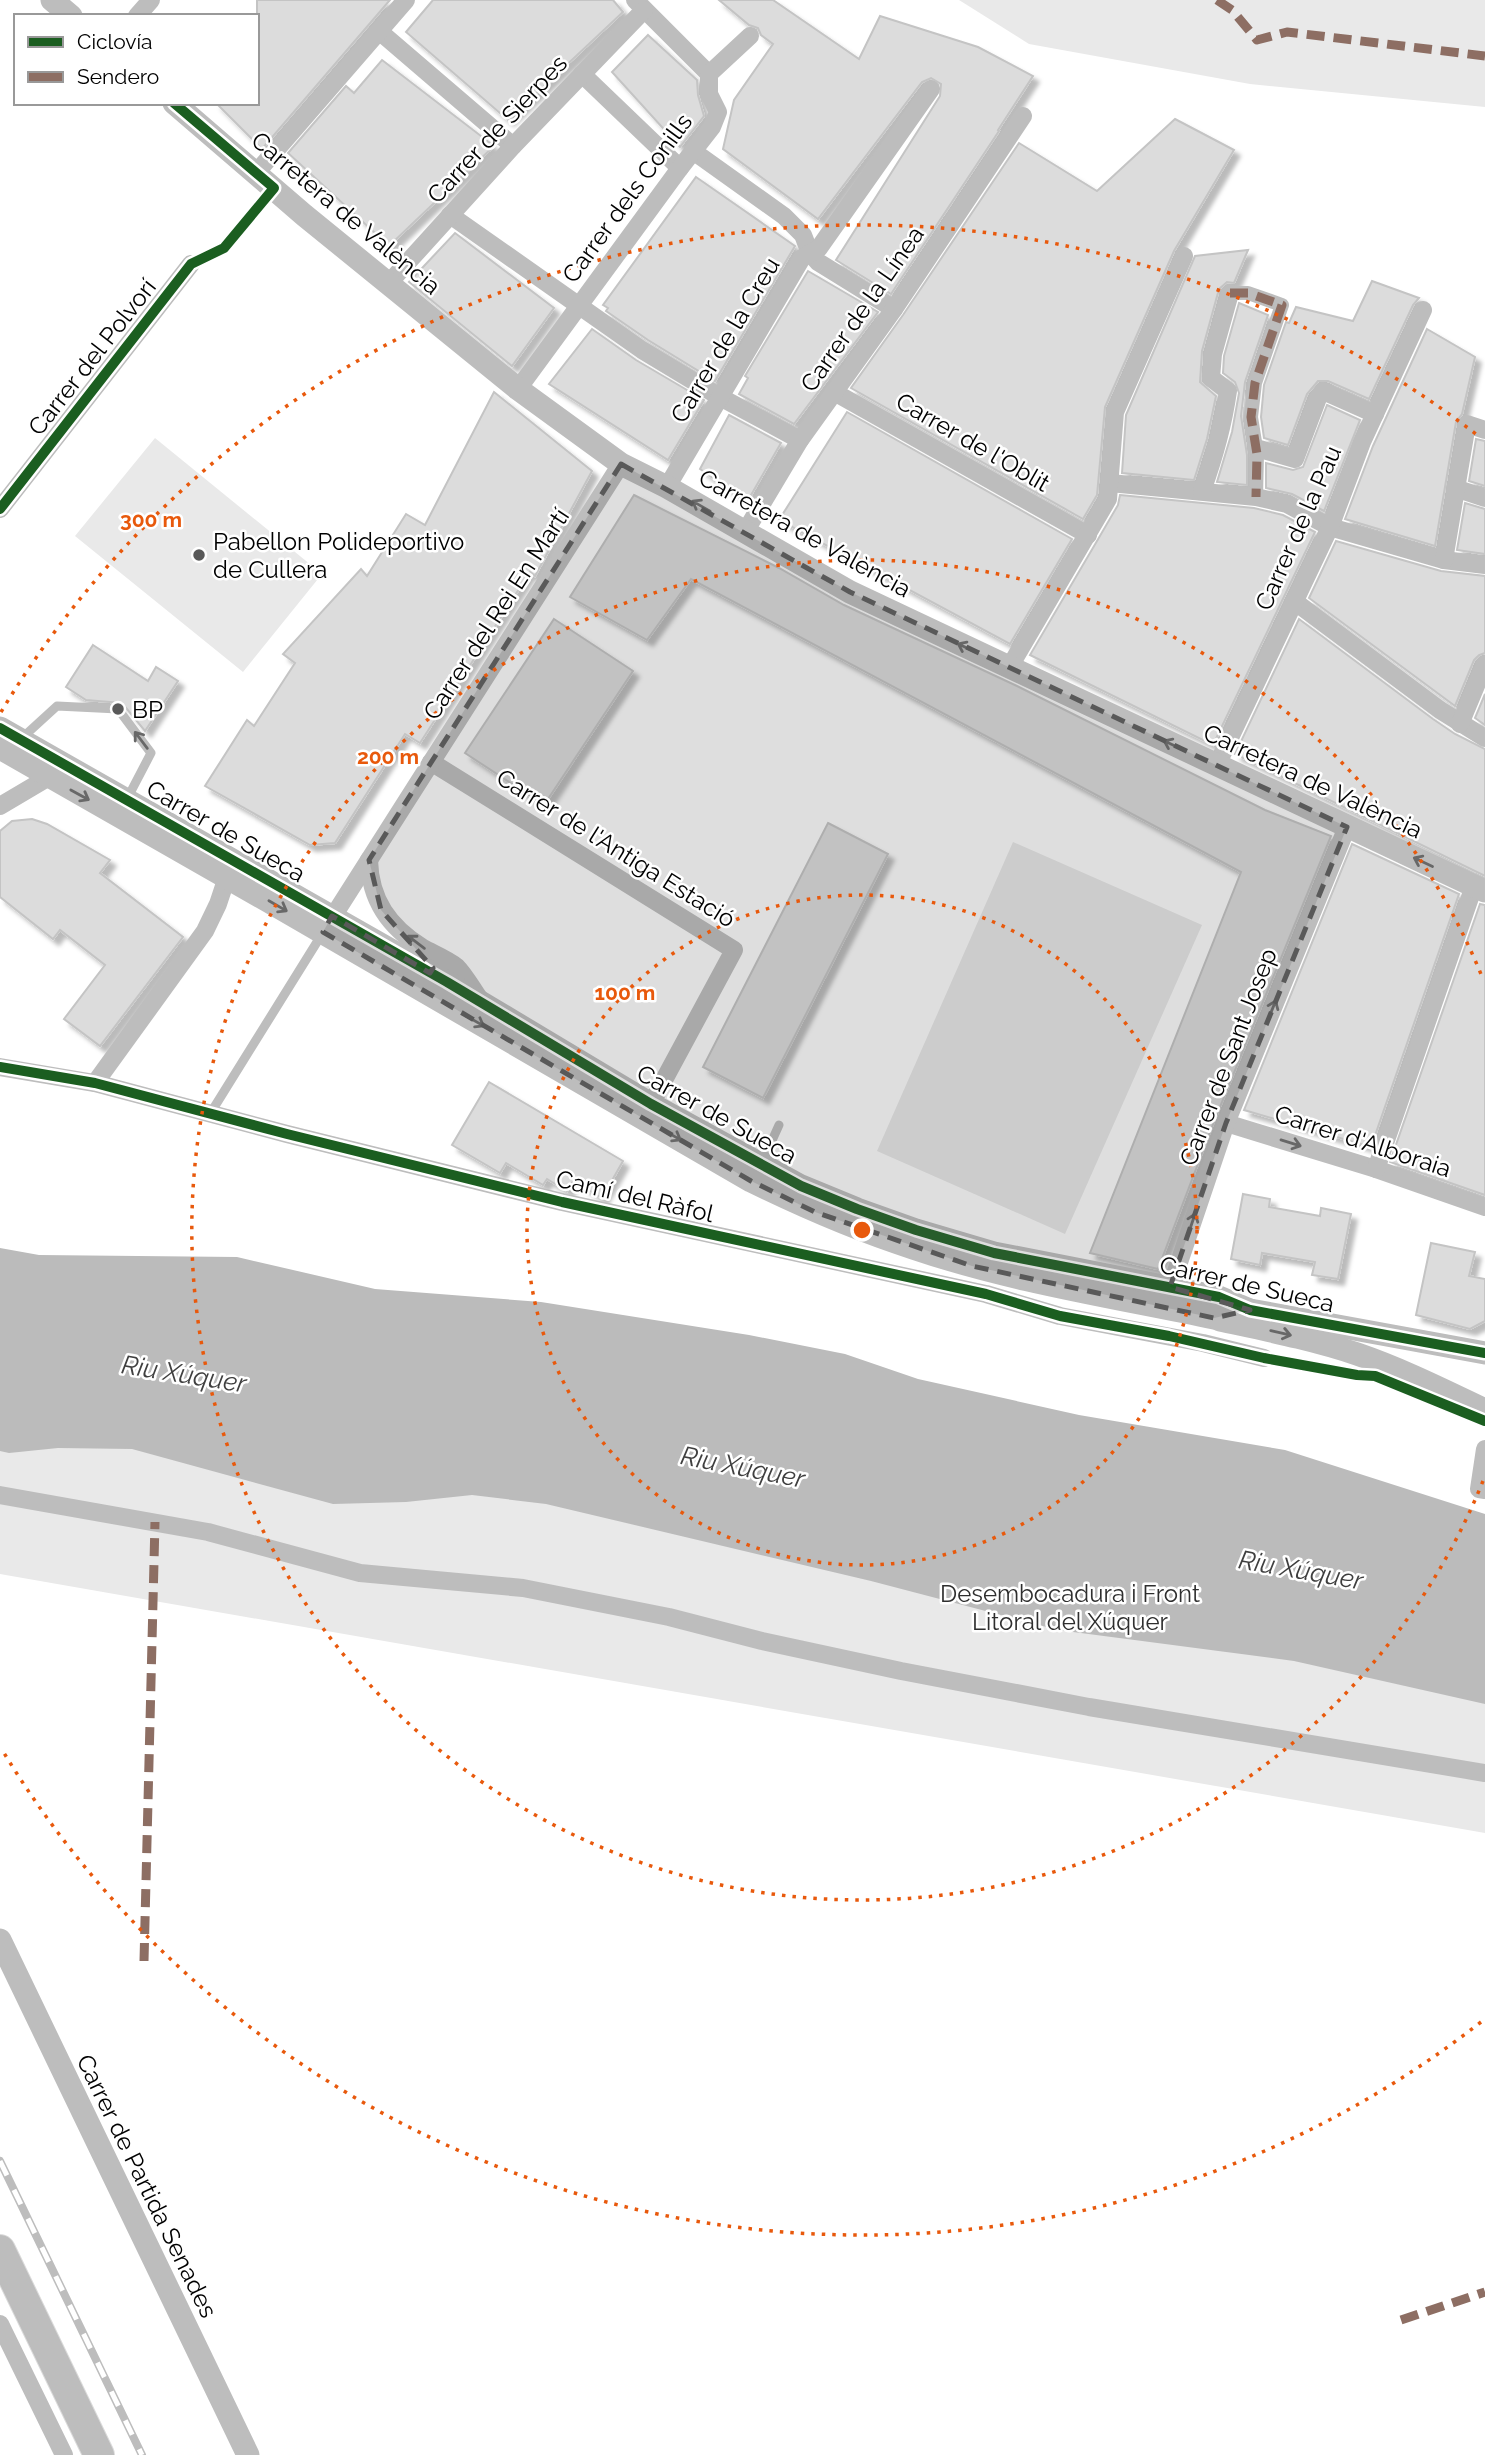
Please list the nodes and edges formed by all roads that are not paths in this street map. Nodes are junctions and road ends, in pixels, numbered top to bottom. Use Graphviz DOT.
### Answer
graph roads {
  1 [pos="52,0"];
  2 [pos="151,0"];
  3 [pos="406,0"];
  4 [pos="640,5"];
  5 [pos="69,14"];
  6 [pos="139,14"];
  7 [pos="379,31"];
  8 [pos="750,36"];
  9 [pos="582,74"];
  10 [pos="709,74"];
  11 [pos="931,89"];
  12 [pos="176,105"];
  13 [pos="1023,116"];
  14 [pos="513,146"];
  15 [pos="693,151"];
  16 [pos="680,168"];
  17 [pos="256,173"];
  18 [pos="450,215"];
  19 [pos="810,253"];
  20 [pos="1184,256"];
  21 [pos="191,264"];
  22 [pos="388,284"];
  23 [pos="1230,293"];
  24 [pos="578,306"];
  25 [pos="894,309"];
  26 [pos="1423,310"];
  27 [pos="518,389"];
  28 [pos="834,392"];
  29 [pos="720,397"];
  30 [pos="1375,414"];
  31 [pos="1485,430"];
  32 [pos="800,440"];
  33 [pos="1256,448"];
  34 [pos="621,464"];
  35 [pos="1110,483"];
  36 [pos="667,487"];
  37 [pos="1455,488"];
  38 [pos="1202,491"];
  39 [pos="1256,497"];
  40 [pos="1485,498"];
  41 [pos="0,509"];
  42 [pos="1330,527"];
  43 [pos="745,532"];
  44 [pos="1088,535"];
  45 [pos="1444,560"];
  46 [pos="1485,565"];
  47 [pos="1294,601"];
  48 [pos="1485,664"];
  49 [pos="1009,668"];
  50 [pos="1460,724"];
  51 [pos="0,728"];
  52 [pos="1485,738"];
  53 [pos="10,744"];
  54 [pos="431,762"];
  55 [pos="1216,765"];
  56 [pos="49,777"];
  57 [pos="127,799"];
  58 [pos="0,806"];
  59 [pos="1347,827"];
  60 [pos="369,860"];
  61 [pos="227,877"];
  62 [pos="1480,888"];
  63 [pos="328,924"];
  64 [pos="483,1004"];
  65 [pos="0,1067"];
  66 [pos="95,1083"];
  67 [pos="652,1104"];
  68 [pos="210,1114"];
  69 [pos="1226,1123"];
  70 [pos="779,1125"];
  71 [pos="1376,1169"];
  72 [pos="756,1173"];
  73 [pos="1485,1207"];
  74 [pos="1167,1298"];
  75 [pos="1250,1310"];
  76 [pos="1214,1318"];
  77 [pos="1485,1353"];
  78 [pos="1264,1358"];
  79 [pos="1485,1410"];
  80 [pos="1485,1449"];
  81 [pos="1485,1490"];
  82 [pos="0,1495"];
  83 [pos="1485,1773"];
  84 [pos="0,1940"];
  85 [pos="0,2250"];
  86 [pos="0,2324"];
  87 [pos="64,2455"];
  88 [pos="99,2455"];
  89 [pos="248,2455"];
  1 -- 5 [label="street"];
  2 -- 6 [label="street"];
  3 -- 7 [label="street"];
  4 -- 9 [label="street, Carrer de Sierpes"];
  4 -- 10 [label="street"];
  7 -- 14 [label="street"];
  7 -- 17 [label="street"];
  8 -- 10 [label="street"];
  9 -- 14 [label="street, Carrer de Sierpes"];
  9 -- 16 [label="street"];
  10 -- 15 [label="street, Carrer dels Conills"];
  11 -- 19 [label="street, Carrer de la Creu"];
  12 -- 17 [label="street, Carretera de València"];
  13 -- 25 [label="street, Carrer de la Línea"];
  14 -- 18 [label="street, Carrer de Sierpes"];
  15 -- 16 [label="street, Carrer dels Conills"];
  15 -- 19 [label="street"];
  16 -- 24 [label="street, Carrer dels Conills"];
  17 -- 22 [label="street, Carretera de València"];
  18 -- 22 [label="street, Carrer de Sierpes"];
  18 -- 24 [label="street"];
  19 -- 25 [label="street"];
  19 -- 29 [label="street, Carrer de la Creu"];
  20 -- 35 [label="street"];
  21 -- 41 [label="street, Carrer del Polvorí"];
  22 -- 27 [label="street, Carretera de València"];
  23 -- 33 [label="street"];
  23 -- 38 [label="street"];
  24 -- 27 [label="street, Carrer dels Conills"];
  24 -- 29 [label="street"];
  25 -- 28 [label="street, Carrer de la Línea"];
  26 -- 30 [label="street, Carrer de la Pau"];
  27 -- 34 [label="street, Carretera de València"];
  28 -- 32 [label="street, Carrer de la Línea"];
  28 -- 44 [label="street, Carrer de l'Oblit"];
  29 -- 32 [label="street"];
  29 -- 36 [label="street, Carrer de la Creu"];
  30 -- 33 [label="street"];
  30 -- 42 [label="street, Carrer de la Pau"];
  31 -- 37 [label="street"];
  32 -- 43 [label="street, Carrer de la Línea"];
  33 -- 39 [label="street"];
  34 -- 36 [label="street, Carretera de València"];
  34 -- 54 [label="street, Carrer del Rei En Martí"];
  35 -- 38 [label="street"];
  35 -- 44 [label="street"];
  43 -- 36 [label="street, Carretera de València, one-way"];
  37 -- 40 [label="street"];
  37 -- 45 [label="street"];
  38 -- 39 [label="street"];
  39 -- 42 [label="street"];
  42 -- 45 [label="street"];
  42 -- 47 [label="street, Carrer de la Pau"];
  49 -- 43 [label="street, Carretera de València, one-way"];
  44 -- 49 [label="street"];
  45 -- 46 [label="street"];
  47 -- 50 [label="street"];
  47 -- 55 [label="street, Carrer de la Pau"];
  48 -- 50 [label="street"];
  55 -- 49 [label="street, Carretera de València, one-way"];
  50 -- 52 [label="street"];
  51 -- 53 [label="street, Carrer de Sueca"];
  53 -- 56 [label="street, Carrer de Sueca"];
  53 -- 57 [label="street, Carrer de Sueca"];
  57 -- 53 [label="lane, one-way"];
  54 -- 60 [label="street, Carrer del Rei En Martí"];
  54 -- 67 [label="street, Carrer de l'Antiga Estació"];
  55 -- 59 [label="street, Carretera de València"];
  56 -- 58 [label="street"];
  56 -- 61 [label="street, Carrer de Sueca, one-way"];
  57 -- 63 [label="street, Carrer de Sueca"];
  62 -- 59 [label="street, Carretera de València, one-way"];
  69 -- 59 [label="street, Carrer de Sant Josep, one-way"];
  60 -- 63 [label="street, Carrer del Rei En Martí"];
  64 -- 60 [label="street, one-way"];
  61 -- 63 [label="street, Carrer de Sueca, one-way"];
  61 -- 66 [label="street"];
  62 -- 71 [label="street"];
  63 -- 64 [label="street, Carrer de Sueca"];
  63 -- 68 [label="lane"];
  63 -- 72 [label="street, Carrer de Sueca, one-way"];
  64 -- 67 [label="street, Carrer de Sueca"];
  65 -- 66 [label="street, Camí del Ràfol"];
  66 -- 68 [label="street, Camí del Ràfol"];
  67 -- 72 [label="street, Carrer de Sueca"];
  68 -- 78 [label="street, Camí del Ràfol"];
  69 -- 71 [label="street, Carrer d'Alboraia, one-way"];
  74 -- 69 [label="street, Carrer de Sant Josep, one-way"];
  70 -- 72 [label="lane"];
  71 -- 73 [label="street, Carrer d'Alboraia"];
  72 -- 74 [label="street, Carrer de Sueca"];
  74 -- 75 [label="street, Carrer de Sueca"];
  74 -- 76 [label="street, Carrer de Sueca"];
  75 -- 76 [label="street, Carrer de Sueca"];
  75 -- 77 [label="street, Carrer de Sueca"];
  76 -- 79 [label="street, one-way"];
  80 -- 81 [label="street"];
  82 -- 83 [label="street"];
  84 -- 89 [label="street, Carrer de Partida Senades"];
  85 -- 88 [label="highway"];
  86 -- 87 [label="street"];
}
